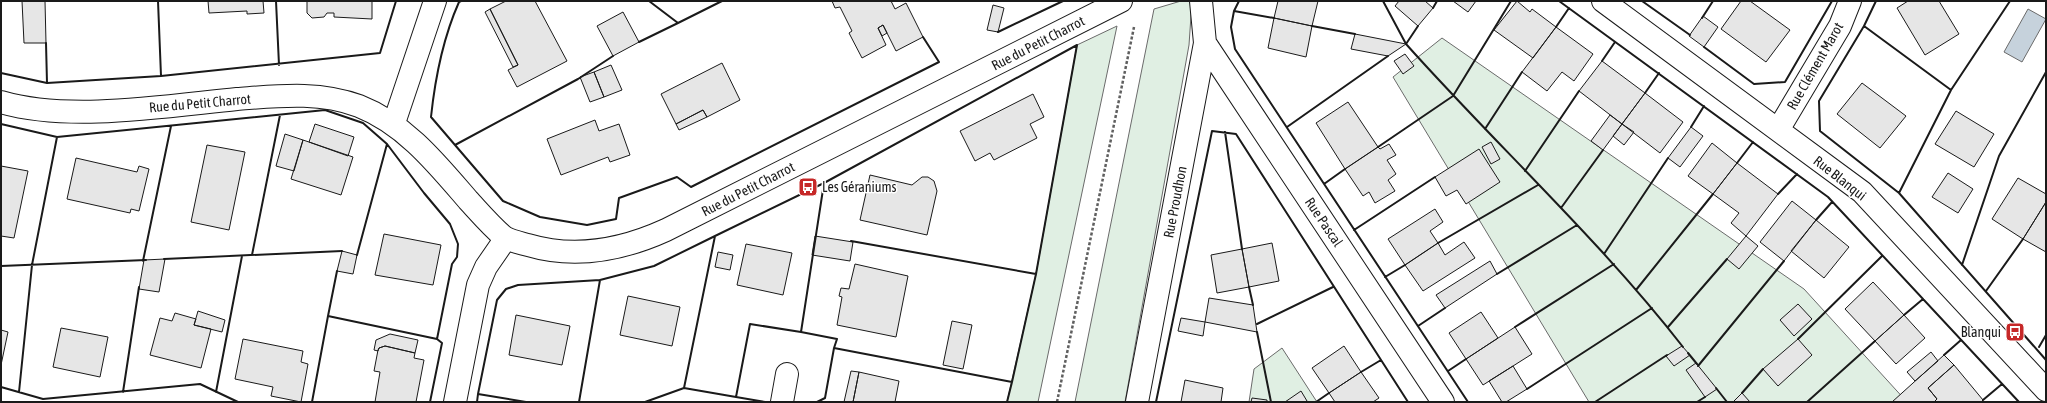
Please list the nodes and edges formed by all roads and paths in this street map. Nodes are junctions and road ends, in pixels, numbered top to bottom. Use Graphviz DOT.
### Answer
graph roads {
  1 [pos="435,1"];
  2 [pos="1121,1"];
  3 [pos="1202,1"];
  4 [pos="1603,1"];
  5 [pos="1850,1"];
  6 [pos="1134,24"];
  7 [pos="1205,42"];
  8 [pos="1,102"];
  9 [pos="394,123"];
  10 [pos="1778,130"];
  11 [pos="506,238"];
  12 [pos="787,374"];
  13 [pos="2046,390"];
  14 [pos="455,402"];
  15 [pos="782,402"];
  16 [pos="1056,402"];
  17 [pos="1137,402"];
  18 [pos="1444,402"];
  1 -- 9 [label="street"];
  2 -- 11 [label="street, Rue du Petit Charrot"];
  3 -- 7 [label="street, Rue Proudhon"];
  4 -- 10 [label="street, Rue Blanqui"];
  5 -- 10 [label="street, Rue Clément Marot"];
  6 -- 16 [label="path"];
  7 -- 17 [label="street, Rue Proudhon"];
  7 -- 18 [label="street, Rue Pascal"];
  8 -- 9 [label="street, Rue du Petit Charrot"];
  9 -- 11 [label="street, Rue du Petit Charrot"];
  10 -- 13 [label="street, Rue Blanqui"];
  11 -- 14 [label="street"];
  12 -- 15 [label="street"];
}
